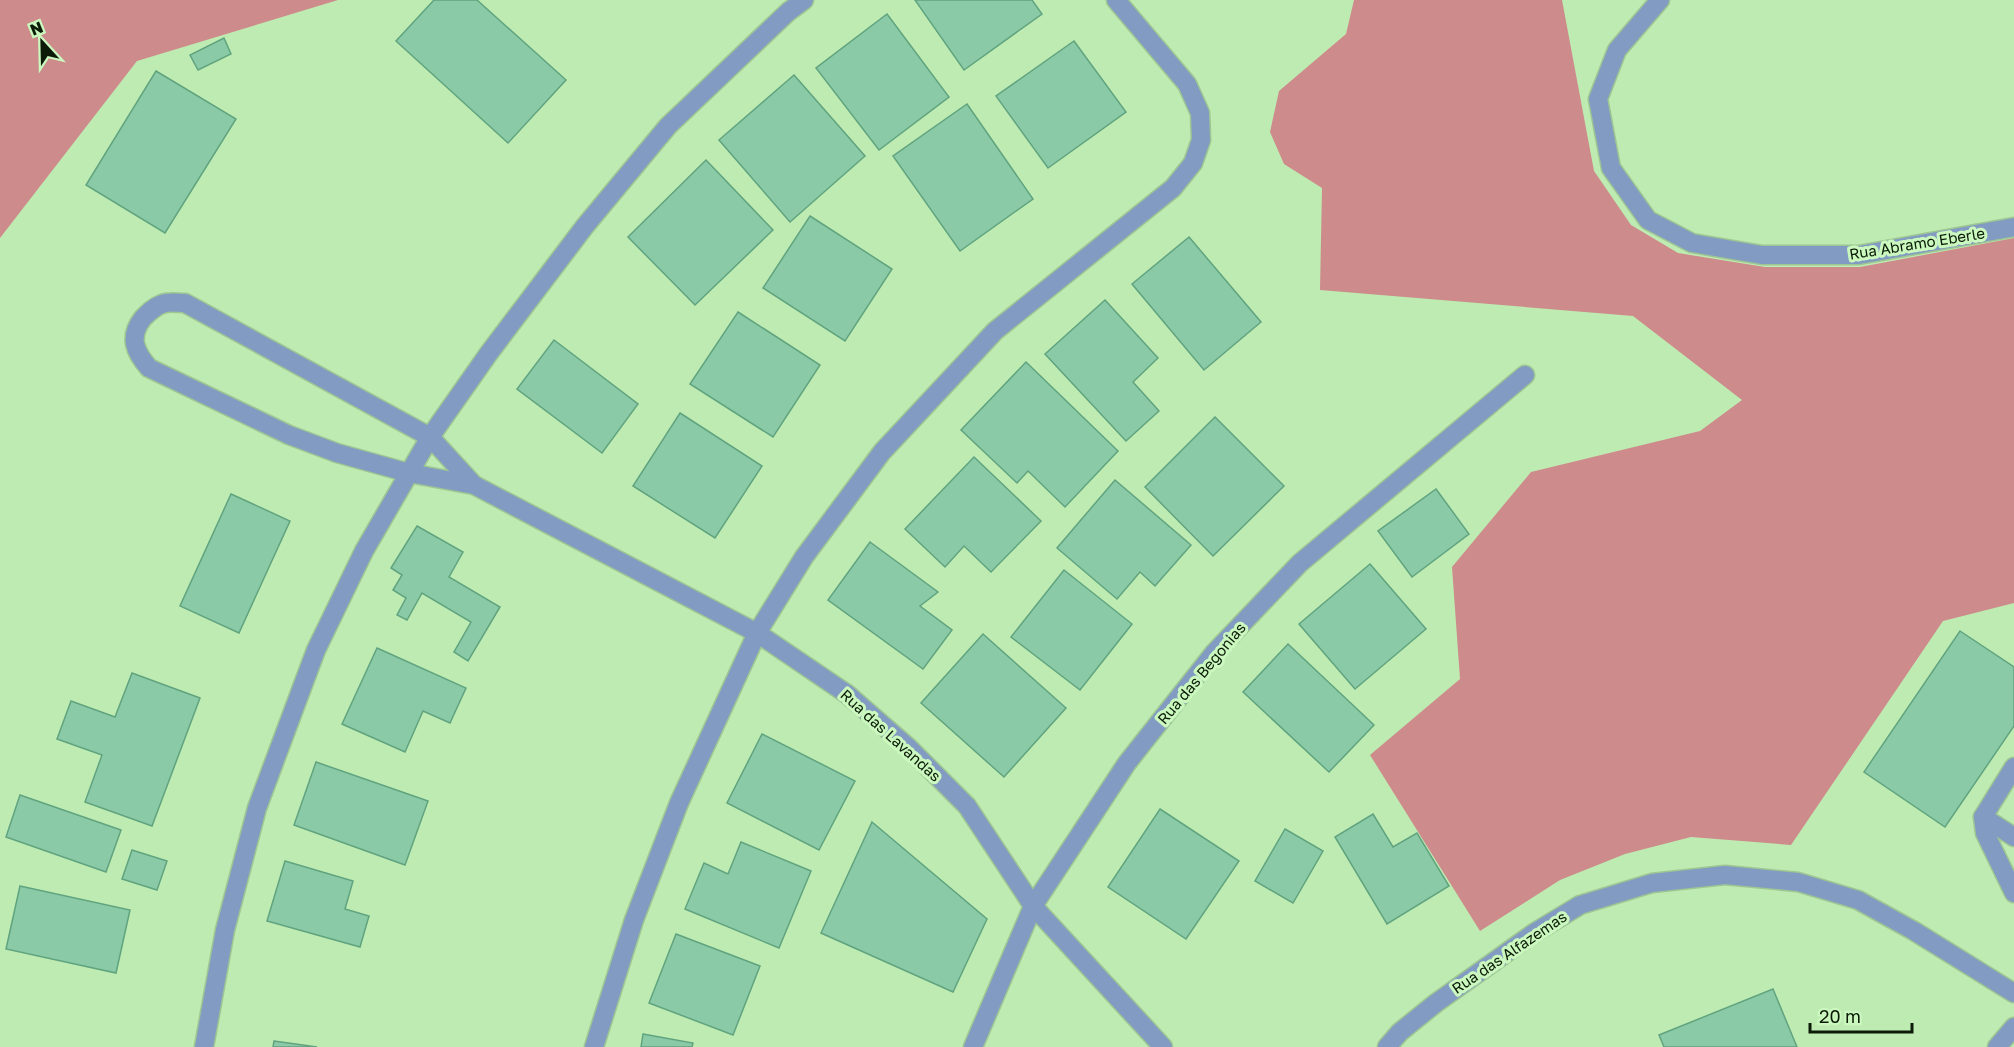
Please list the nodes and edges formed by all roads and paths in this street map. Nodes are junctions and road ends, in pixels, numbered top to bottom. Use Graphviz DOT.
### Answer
graph roads {
  1 [pos="804,0"];
  2 [pos="1116,0"];
  3 [pos="1660,0"];
  4 [pos="2014,227"];
  5 [pos="1525,375"];
  6 [pos="430,437"];
  7 [pos="409,473"];
  8 [pos="474,485"];
  9 [pos="757,633"];
  10 [pos="2014,767"];
  11 [pos="1983,817"];
  12 [pos="2014,837"];
  13 [pos="2014,893"];
  14 [pos="1033,906"];
  15 [pos="2014,993"];
  16 [pos="2014,1027"];
  17 [pos="204,1047"];
  18 [pos="594,1047"];
  19 [pos="973,1047"];
  20 [pos="1163,1047"];
  21 [pos="1387,1047"];
  22 [pos="1997,1047"];
  1 -- 6 [label="street"];
  2 -- 9 [label="street"];
  3 -- 4 [label="street, Rua Abramo Eberle"];
  5 -- 14 [label="street, Rua das Begonias"];
  6 -- 7 [label="street"];
  6 -- 7 [label="street, Rua das Lavandas"];
  6 -- 8 [label="street, Rua das Lavandas"];
  7 -- 8 [label="street, Rua das Lavandas"];
  7 -- 17 [label="street"];
  8 -- 9 [label="street, Rua das Lavandas"];
  9 -- 14 [label="street, Rua das Lavandas"];
  9 -- 18 [label="street"];
  10 -- 11 [label="street"];
  11 -- 12 [label="street"];
  11 -- 13 [label="street"];
  14 -- 19 [label="street, Rua das Begonias"];
  14 -- 20 [label="street, Rua das Lavandas"];
  15 -- 21 [label="street, Rua das Alfazemas"];
  16 -- 22 [label="street"];
}
